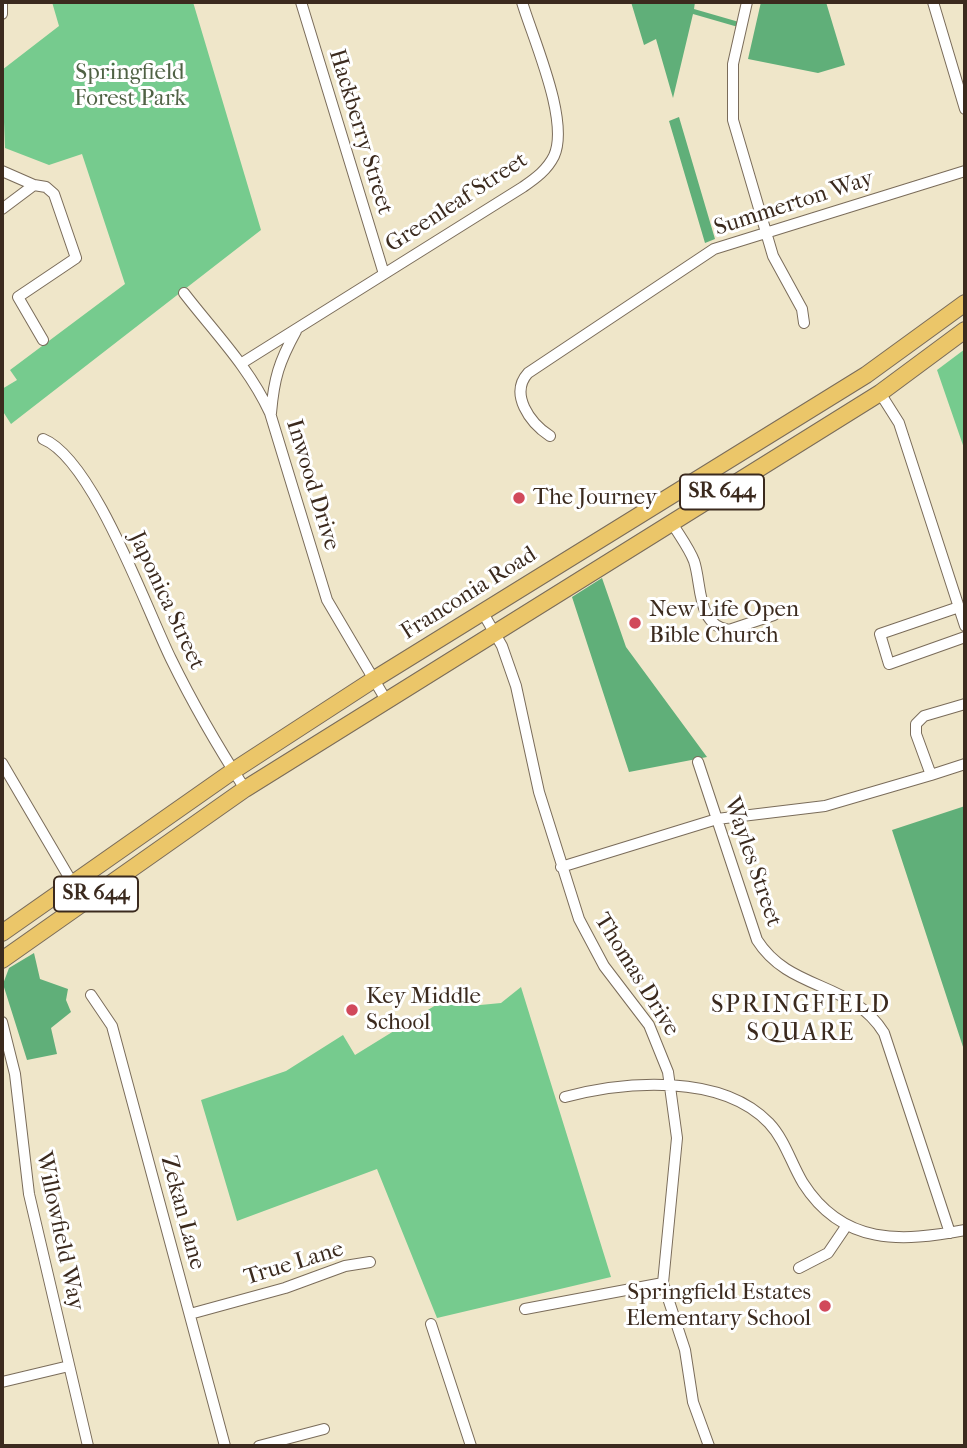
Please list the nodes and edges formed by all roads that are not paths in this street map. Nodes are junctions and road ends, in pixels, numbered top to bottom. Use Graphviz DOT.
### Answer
graph roads {
  1 [pos="2,2"];
  2 [pos="301,2"];
  3 [pos="522,2"];
  4 [pos="747,2"];
  5 [pos="933,2"];
  6 [pos="2,14"];
  7 [pos="965,109"];
  8 [pos="2,171"];
  9 [pos="965,172"];
  10 [pos="34,185"];
  11 [pos="2,209"];
  12 [pos="765,232"];
  13 [pos="384,274"];
  14 [pos="184,293"];
  15 [pos="965,303"];
  16 [pos="804,323"];
  17 [pos="965,330"];
  18 [pos="296,331"];
  19 [pos="43,340"];
  20 [pos="242,363"];
  21 [pos="880,393"];
  22 [pos="271,415"];
  23 [pos="550,436"];
  24 [pos="43,439"];
  25 [pos="672,523"];
  26 [pos="620,528"];
  27 [pos="628,551"];
  28 [pos="959,607"];
  29 [pos="483,613"];
  30 [pos="774,615"];
  31 [pos="965,626"];
  32 [pos="495,634"];
  33 [pos="965,637"];
  34 [pos="373,680"];
  35 [pos="386,700"];
  36 [pos="965,704"];
  37 [pos="698,762"];
  38 [pos="2,763"];
  39 [pos="965,764"];
  40 [pos="233,771"];
  41 [pos="931,775"];
  42 [pos="245,789"];
  43 [pos="717,819"];
  44 [pos="561,867"];
  45 [pos="73,884"];
  46 [pos="2,933"];
  47 [pos="2,960"];
  48 [pos="91,995"];
  49 [pos="2,1022"];
  50 [pos="671,1086"];
  51 [pos="565,1097"];
  52 [pos="847,1225"];
  53 [pos="965,1230"];
  54 [pos="950,1233"];
  55 [pos="370,1262"];
  56 [pos="799,1268"];
  57 [pos="663,1283"];
  58 [pos="525,1309"];
  59 [pos="190,1314"];
  60 [pos="431,1324"];
  61 [pos="69,1366"];
  62 [pos="2,1381"];
  63 [pos="324,1429"];
  64 [pos="88,1446"];
  65 [pos="225,1446"];
  66 [pos="259,1446"];
  67 [pos="471,1446"];
  68 [pos="709,1446"];
  1 -- 6 [label="street"];
  2 -- 13 [label="street, Hackberry Street"];
  3 -- 13 [label="street, Greenleaf Street"];
  4 -- 12 [label="street"];
  5 -- 7 [label="street"];
  8 -- 10 [label="street"];
  9 -- 12 [label="street, Summerton Way"];
  10 -- 11 [label="street"];
  10 -- 19 [label="street"];
  12 -- 16 [label="street"];
  12 -- 23 [label="street, Summerton Way"];
  13 -- 18 [label="street, Greenleaf Street"];
  14 -- 20 [label="street, Inwood Drive"];
  15 -- 26 [label="main road, Franconia Road / SR 644"];
  17 -- 21 [label="main road, Franconia Road / SR 644"];
  18 -- 20 [label="street, Greenleaf Street"];
  18 -- 22 [label="street"];
  20 -- 22 [label="street, Inwood Drive"];
  21 -- 25 [label="main road, Franconia Road / SR 644"];
  21 -- 28 [label="street"];
  22 -- 34 [label="street, Inwood Drive"];
  24 -- 40 [label="street, Japonica Street"];
  25 -- 27 [label="main road, Franconia Road / SR 644"];
  25 -- 30 [label="street"];
  26 -- 27 [label="main road"];
  26 -- 29 [label="main road, Franconia Road / SR 644"];
  27 -- 32 [label="main road, Franconia Road / SR 644"];
  28 -- 31 [label="street"];
  28 -- 33 [label="street"];
  29 -- 32 [label="street, Thomas Drive"];
  29 -- 34 [label="main road, Franconia Road / SR 644"];
  32 -- 35 [label="main road, Franconia Road / SR 644"];
  32 -- 44 [label="street, Thomas Drive"];
  34 -- 35 [label="street, Inwood Drive"];
  34 -- 40 [label="main road, Franconia Road / SR 644"];
  35 -- 42 [label="main road, Franconia Road / SR 644"];
  36 -- 41 [label="street"];
  37 -- 43 [label="street, Wayles Street"];
  38 -- 45 [label="street"];
  39 -- 41 [label="street"];
  40 -- 42 [label="street, Japonica Street"];
  40 -- 45 [label="main road, Franconia Road / SR 644"];
  41 -- 43 [label="street"];
  42 -- 47 [label="main road, Franconia Road / SR 644"];
  43 -- 44 [label="street"];
  43 -- 54 [label="street, Wayles Street"];
  44 -- 50 [label="street, Thomas Drive"];
  45 -- 46 [label="main road, Franconia Road / SR 644"];
  48 -- 59 [label="street, Zekan Lane"];
  49 -- 61 [label="street, Willowfield Way"];
  50 -- 51 [label="street"];
  50 -- 52 [label="street"];
  50 -- 57 [label="street, Thomas Drive"];
  52 -- 54 [label="street"];
  52 -- 56 [label="street"];
  53 -- 54 [label="street"];
  55 -- 59 [label="street, True Lane"];
  57 -- 58 [label="street"];
  57 -- 68 [label="street, Thomas Drive"];
  59 -- 65 [label="street, Zekan Lane"];
  60 -- 67 [label="street"];
  61 -- 62 [label="street"];
  61 -- 64 [label="street, Willowfield Way"];
  63 -- 66 [label="street"];
}
